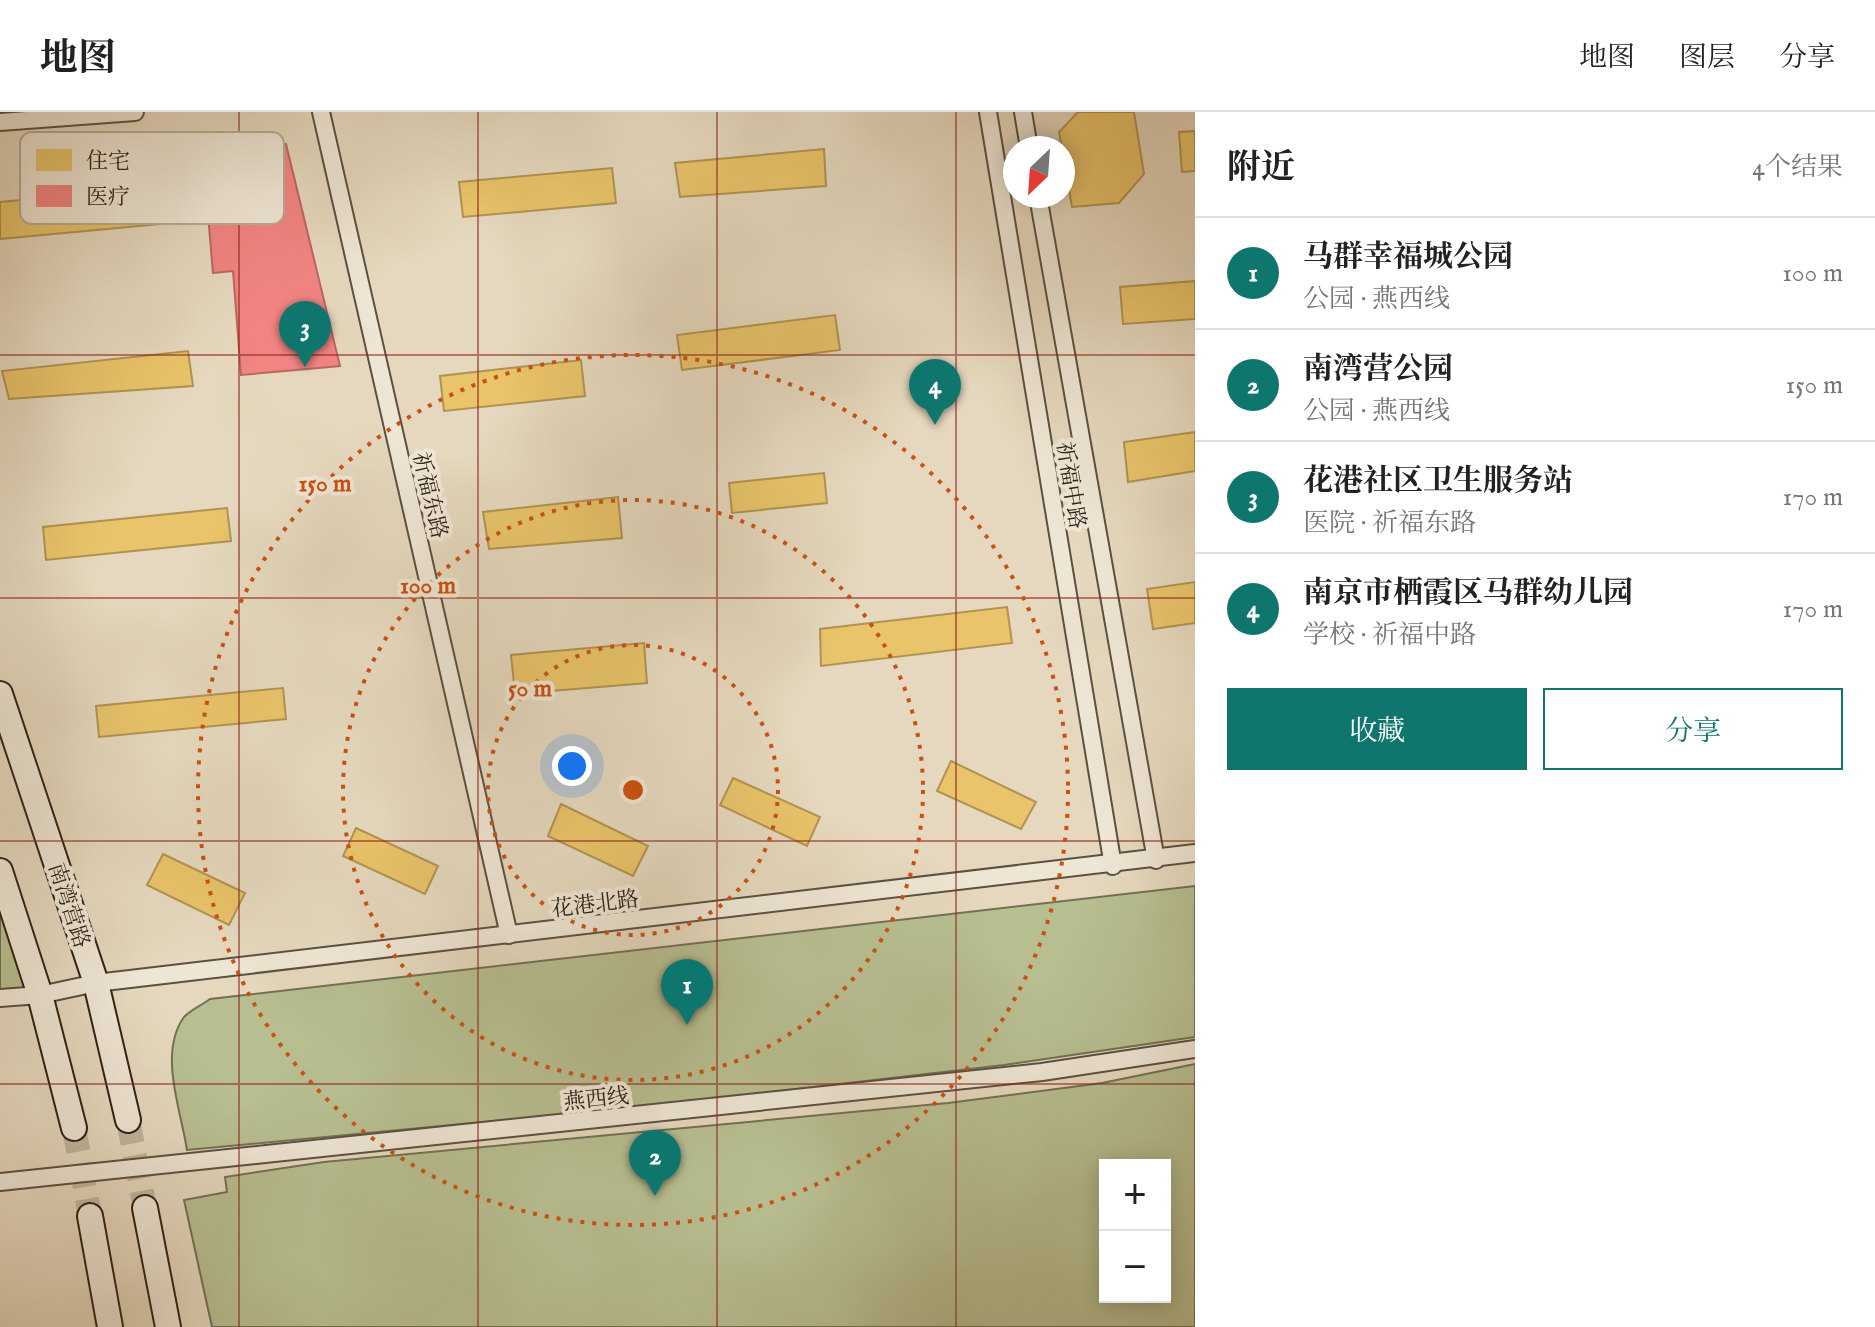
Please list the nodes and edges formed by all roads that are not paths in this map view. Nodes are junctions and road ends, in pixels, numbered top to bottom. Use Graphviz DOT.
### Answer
graph roads {
  1 [pos="135,112"];
  2 [pos="321,112"];
  3 [pos="988,112"];
  4 [pos="1023,112"];
  5 [pos="0,122"];
  6 [pos="1027,136"];
  7 [pos="1040,208"];
  8 [pos="0,694"];
  9 [pos="1195,853"];
  10 [pos="1156,860"];
  11 [pos="1113,866"];
  12 [pos="0,871"];
  13 [pos="509,935"];
  14 [pos="96,983"];
  15 [pos="40,995"];
  16 [pos="0,998"];
  17 [pos="1195,1049"];
  18 [pos="128,1120"];
  19 [pos="74,1128"];
  20 [pos="0,1182"];
  21 [pos="145,1208"];
  22 [pos="90,1216"];
  23 [pos="110,1327"];
  24 [pos="168,1327"];
  1 -- 5 [label="street"];
  2 -- 13 [label="street, 祈福东路"];
  3 -- 11 [label="street, 祈福中路"];
  4 -- 6 [label="street"];
  7 -- 10 [label="street, 祈福中路"];
  8 -- 14 [label="main road, 南湾营路"];
  9 -- 10 [label="street, 花港北路"];
  10 -- 11 [label="street, 花港北路"];
  11 -- 13 [label="street, 花港北路"];
  12 -- 15 [label="main road"];
  13 -- 14 [label="street, 花港北路"];
  14 -- 15 [label="street, 花港北路"];
  14 -- 18 [label="main road, 南湾营路"];
  15 -- 16 [label="street, 花港北路"];
  15 -- 19 [label="main road"];
  17 -- 20 [label="street, 燕西线"];
  21 -- 24 [label="main road"];
  22 -- 23 [label="main road"];
}
